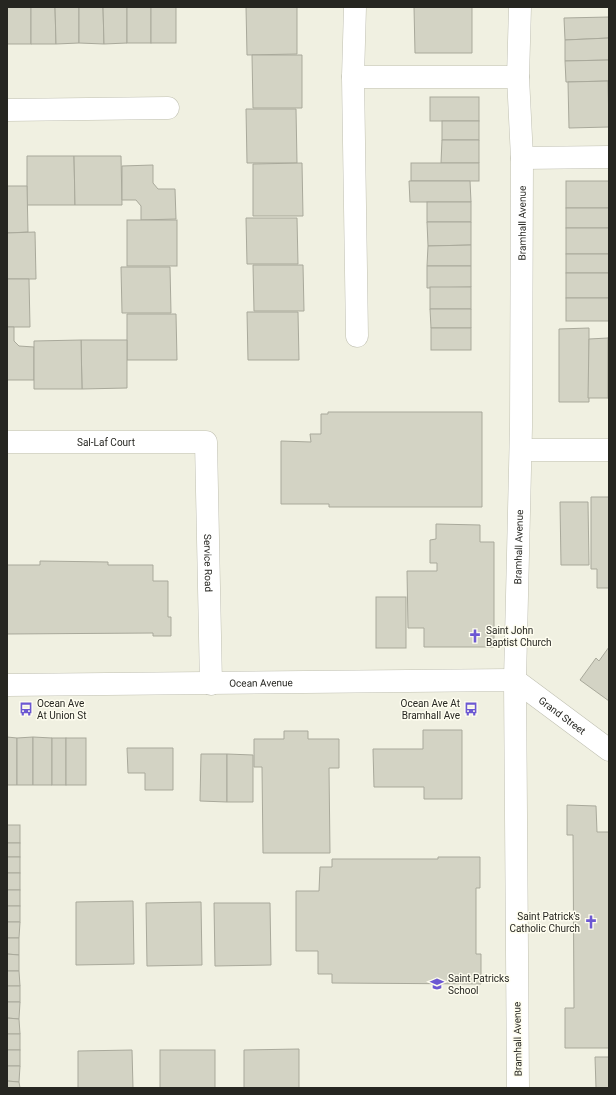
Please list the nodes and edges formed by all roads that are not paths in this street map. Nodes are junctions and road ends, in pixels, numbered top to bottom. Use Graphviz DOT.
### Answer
graph roads {
  1 [pos="356,7"];
  2 [pos="520,7"];
  3 [pos="353,77"];
  4 [pos="518,77"];
  5 [pos="168,108"];
  6 [pos="7,110"];
  7 [pos="609,157"];
  8 [pos="522,158"];
  9 [pos="357,336"];
  10 [pos="7,442"];
  11 [pos="206,442"];
  12 [pos="521,450"];
  13 [pos="609,450"];
  14 [pos="515,680"];
  15 [pos="211,684"];
  16 [pos="7,685"];
  17 [pos="609,750"];
  18 [pos="518,1088"];
  1 -- 3 [label="street"];
  2 -- 4 [label="street, Bramhall Avenue"];
  3 -- 4 [label="street"];
  3 -- 9 [label="street"];
  4 -- 8 [label="street, Bramhall Avenue"];
  5 -- 6 [label="street"];
  7 -- 8 [label="street"];
  8 -- 12 [label="street, Bramhall Avenue"];
  10 -- 11 [label="street, Sal-Laf Court"];
  11 -- 15 [label="street, Service Road"];
  12 -- 13 [label="street"];
  12 -- 14 [label="street, Bramhall Avenue"];
  14 -- 15 [label="street, Ocean Avenue"];
  14 -- 17 [label="street, Grand Street"];
  14 -- 18 [label="street, Bramhall Avenue"];
  15 -- 16 [label="street, Ocean Avenue"];
}
